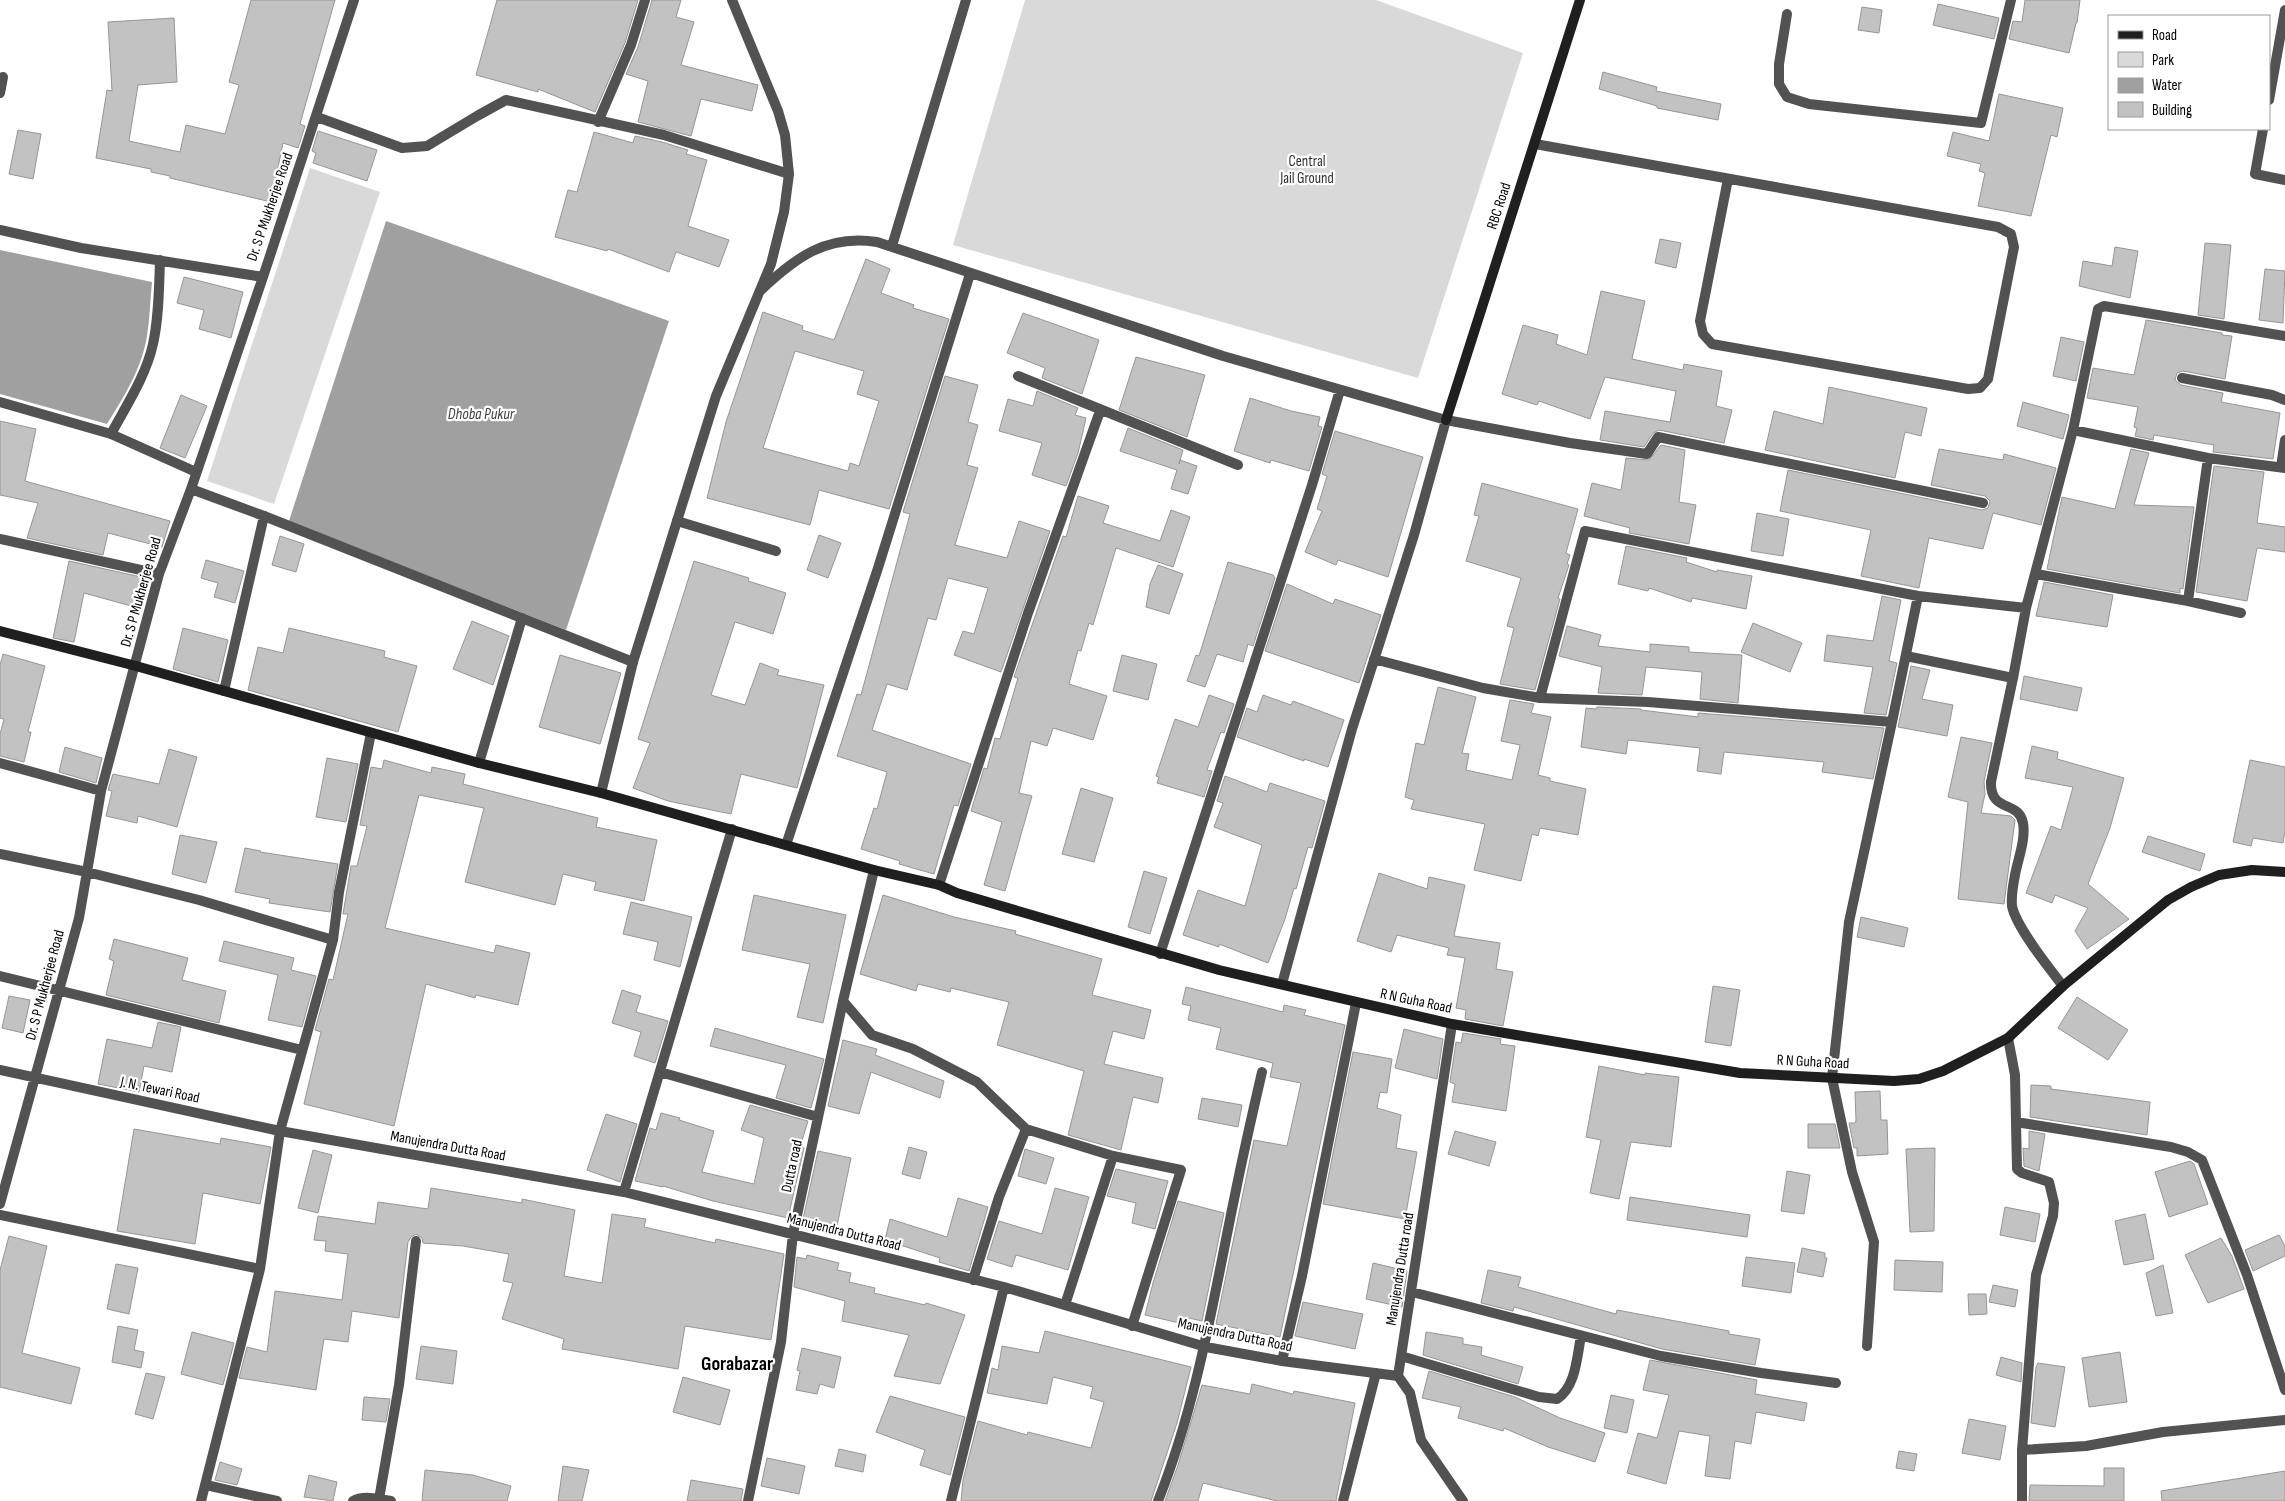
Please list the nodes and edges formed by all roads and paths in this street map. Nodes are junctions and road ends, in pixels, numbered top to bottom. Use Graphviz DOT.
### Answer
graph roads {
  1 [pos="354,0"];
  2 [pos="645,0"];
  3 [pos="732,0"];
  4 [pos="966,0"];
  5 [pos="1580,0"];
  6 [pos="2011,0"];
  7 [pos="2285,10"];
  8 [pos="1787,14"];
  9 [pos="3,77"];
  10 [pos="0,93"];
  11 [pos="2270,94"];
  12 [pos="317,117"];
  13 [pos="598,122"];
  14 [pos="2264,130"];
  15 [pos="1535,144"];
  16 [pos="789,174"];
  17 [pos="1728,179"];
  18 [pos="2285,180"];
  19 [pos="0,230"];
  20 [pos="892,246"];
  21 [pos="160,260"];
  22 [pos="970,274"];
  23 [pos="263,277"];
  24 [pos="760,291"];
  25 [pos="2285,336"];
  26 [pos="1018,376"];
  27 [pos="2182,378"];
  28 [pos="1340,390"];
  29 [pos="2285,400"];
  30 [pos="0,402"];
  31 [pos="1100,411"];
  32 [pos="1446,420"];
  33 [pos="2074,430"];
  34 [pos="111,434"];
  35 [pos="2285,440"];
  36 [pos="2208,458"];
  37 [pos="1238,465"];
  38 [pos="2283,468"];
  39 [pos="196,472"];
  40 [pos="191,489"];
  41 [pos="1983,503"];
  42 [pos="264,516"];
  43 [pos="677,521"];
  44 [pos="0,540"];
  45 [pos="776,551"];
  46 [pos="159,574"];
  47 [pos="2036,574"];
  48 [pos="1918,596"];
  49 [pos="2188,602"];
  50 [pos="2026,608"];
  51 [pos="2241,614"];
  52 [pos="522,618"];
  53 [pos="0,630"];
  54 [pos="1906,656"];
  55 [pos="1374,659"];
  56 [pos="633,662"];
  57 [pos="136,666"];
  58 [pos="2013,678"];
  59 [pos="224,691"];
  60 [pos="1540,698"];
  61 [pos="1892,722"];
  62 [pos="371,733"];
  63 [pos="0,763"];
  64 [pos="479,764"];
  65 [pos="101,791"];
  66 [pos="601,793"];
  67 [pos="732,829"];
  68 [pos="786,845"];
  69 [pos="0,854"];
  70 [pos="874,870"];
  71 [pos="2285,871"];
  72 [pos="87,872"];
  73 [pos="939,885"];
  74 [pos="334,940"];
  75 [pos="1160,954"];
  76 [pos="0,976"];
  77 [pos="1282,984"];
  78 [pos="2063,986"];
  79 [pos="58,989"];
  80 [pos="843,1001"];
  81 [pos="1356,1003"];
  82 [pos="1452,1024"];
  83 [pos="2008,1038"];
  84 [pos="302,1050"];
  85 [pos="0,1070"];
  86 [pos="660,1072"];
  87 [pos="1262,1072"];
  88 [pos="35,1078"];
  89 [pos="1832,1078"];
  90 [pos="818,1117"];
  91 [pos="2016,1122"];
  92 [pos="1026,1129"];
  93 [pos="280,1131"];
  94 [pos="1113,1156"];
  95 [pos="624,1192"];
  96 [pos="0,1204"];
  97 [pos="0,1215"];
  98 [pos="793,1234"];
  99 [pos="416,1241"];
  100 [pos="260,1269"];
  101 [pos="973,1280"];
  102 [pos="1004,1287"];
  103 [pos="1412,1292"];
  104 [pos="1065,1305"];
  105 [pos="1132,1326"];
  106 [pos="1581,1336"];
  107 [pos="1867,1346"];
  108 [pos="1206,1347"];
  109 [pos="1401,1356"];
  110 [pos="1282,1361"];
  111 [pos="1376,1373"];
  112 [pos="1398,1376"];
  113 [pos="1836,1383"];
  114 [pos="2285,1390"];
  115 [pos="2285,1420"];
  116 [pos="2022,1450"];
  117 [pos="206,1485"];
  118 [pos="379,1498"];
  119 [pos="201,1501"];
  120 [pos="277,1501"];
  121 [pos="353,1501"];
  122 [pos="391,1501"];
  123 [pos="748,1501"];
  124 [pos="951,1501"];
  125 [pos="1158,1501"];
  126 [pos="1343,1501"];
  127 [pos="1463,1501"];
  128 [pos="2022,1501"];
  1 -- 12 [label="street, Dr. S P Mukherjee Road"];
  2 -- 13 [label="street"];
  3 -- 16 [label="street"];
  4 -- 20 [label="street"];
  5 -- 15 [label="street, RBC Road"];
  6 -- 8 [label="street"];
  7 -- 11 [label="street"];
  9 -- 10 [label="street"];
  12 -- 13 [label="street"];
  12 -- 23 [label="street, Dr. S P Mukherjee Road"];
  13 -- 16 [label="street"];
  14 -- 18 [label="street"];
  15 -- 17 [label="street"];
  15 -- 32 [label="street, RBC Road"];
  16 -- 24 [label="street"];
  17 -- 17 [label="street"];
  19 -- 21 [label="street"];
  20 -- 22 [label="street"];
  20 -- 24 [label="street"];
  21 -- 23 [label="street"];
  21 -- 34 [label="street"];
  22 -- 28 [label="street"];
  22 -- 68 [label="street"];
  23 -- 39 [label="street, Dr. S P Mukherjee Road"];
  24 -- 43 [label="street"];
  25 -- 33 [label="street"];
  26 -- 31 [label="street"];
  27 -- 29 [label="street"];
  28 -- 32 [label="street"];
  28 -- 75 [label="street"];
  30 -- 34 [label="street"];
  31 -- 37 [label="street"];
  31 -- 73 [label="street"];
  32 -- 41 [label="street"];
  32 -- 55 [label="street"];
  33 -- 36 [label="street"];
  33 -- 47 [label="street"];
  34 -- 39 [label="street"];
  35 -- 38 [label="street"];
  36 -- 38 [label="street"];
  36 -- 49 [label="street"];
  39 -- 40 [label="street, Dr. S P Mukherjee Road"];
  40 -- 42 [label="street"];
  40 -- 46 [label="street, Dr. S P Mukherjee Road"];
  42 -- 52 [label="street"];
  42 -- 59 [label="street"];
  43 -- 45 [label="street"];
  43 -- 56 [label="street"];
  44 -- 46 [label="street"];
  46 -- 57 [label="street, Dr. S P Mukherjee Road"];
  47 -- 49 [label="street"];
  47 -- 50 [label="street"];
  48 -- 50 [label="street"];
  48 -- 54 [label="street"];
  48 -- 60 [label="street"];
  49 -- 51 [label="street"];
  50 -- 58 [label="street"];
  52 -- 56 [label="street"];
  52 -- 64 [label="street"];
  53 -- 57 [label="street, R N Guha Road"];
  54 -- 58 [label="street"];
  54 -- 61 [label="street"];
  55 -- 60 [label="street"];
  55 -- 77 [label="street"];
  56 -- 66 [label="street"];
  57 -- 59 [label="street, R N Guha Road"];
  57 -- 65 [label="street, Dr. S P Mukherjee Road"];
  58 -- 78 [label="street"];
  59 -- 62 [label="street, R N Guha Road"];
  60 -- 61 [label="street"];
  61 -- 89 [label="street"];
  62 -- 64 [label="street, R N Guha Road"];
  62 -- 74 [label="street"];
  63 -- 65 [label="street"];
  64 -- 66 [label="street, R N Guha Road"];
  65 -- 72 [label="street, Dr. S P Mukherjee Road"];
  66 -- 67 [label="street, R N Guha Road"];
  67 -- 68 [label="street, R N Guha Road"];
  67 -- 86 [label="street"];
  68 -- 70 [label="street, R N Guha Road"];
  69 -- 72 [label="street"];
  70 -- 73 [label="street, R N Guha Road"];
  70 -- 80 [label="street, Dutta road"];
  71 -- 78 [label="street, R N Guha Road"];
  72 -- 74 [label="street"];
  72 -- 79 [label="street, Dr. S P Mukherjee Road"];
  73 -- 75 [label="street, R N Guha Road"];
  74 -- 84 [label="street"];
  75 -- 77 [label="street, R N Guha Road"];
  76 -- 79 [label="street"];
  77 -- 81 [label="street, R N Guha Road"];
  78 -- 83 [label="street, R N Guha Road"];
  79 -- 84 [label="street"];
  79 -- 88 [label="street, Dr. S P Mukherjee Road"];
  80 -- 90 [label="street, Dutta road"];
  80 -- 92 [label="street"];
  81 -- 82 [label="street, R N Guha Road"];
  81 -- 110 [label="street"];
  82 -- 89 [label="street, R N Guha Road"];
  82 -- 103 [label="street, Manujendra Dutta road"];
  83 -- 89 [label="street, R N Guha Road"];
  83 -- 91 [label="street"];
  84 -- 93 [label="street"];
  85 -- 88 [label="street, J. N. Tewari Road"];
  86 -- 90 [label="street"];
  86 -- 95 [label="street"];
  87 -- 108 [label="street"];
  88 -- 93 [label="street, J. N. Tewari Road"];
  88 -- 96 [label="street, Dr. S P Mukherjee Road"];
  89 -- 107 [label="street"];
  90 -- 98 [label="street, Dutta road"];
  91 -- 114 [label="street"];
  91 -- 116 [label="street"];
  92 -- 94 [label="street"];
  92 -- 101 [label="street"];
  93 -- 95 [label="street, Manujendra Dutta Road"];
  93 -- 100 [label="street"];
  94 -- 104 [label="street"];
  94 -- 105 [label="street"];
  95 -- 98 [label="street, Manujendra Dutta Road"];
  97 -- 100 [label="street"];
  98 -- 101 [label="street, Manujendra Dutta Road"];
  98 -- 123 [label="street, Dutta road"];
  99 -- 118 [label="street"];
  100 -- 117 [label="street"];
  101 -- 102 [label="street, Manujendra Dutta Road"];
  102 -- 104 [label="street, Manujendra Dutta Road"];
  102 -- 124 [label="street"];
  103 -- 106 [label="street"];
  103 -- 109 [label="street, Manujendra Dutta road"];
  104 -- 105 [label="street, Manujendra Dutta Road"];
  105 -- 108 [label="street, Manujendra Dutta Road"];
  106 -- 109 [label="street"];
  106 -- 113 [label="street"];
  108 -- 110 [label="street, Manujendra Dutta Road"];
  108 -- 125 [label="street"];
  109 -- 112 [label="street, Manujendra Dutta road"];
  110 -- 111 [label="street, Manujendra Dutta Road"];
  111 -- 112 [label="street, Manujendra Dutta Road"];
  111 -- 126 [label="street"];
  112 -- 127 [label="street"];
  115 -- 116 [label="street"];
  116 -- 128 [label="street"];
  117 -- 119 [label="street"];
  117 -- 120 [label="street"];
  118 -- 121 [label="street"];
  118 -- 122 [label="street"];
}
